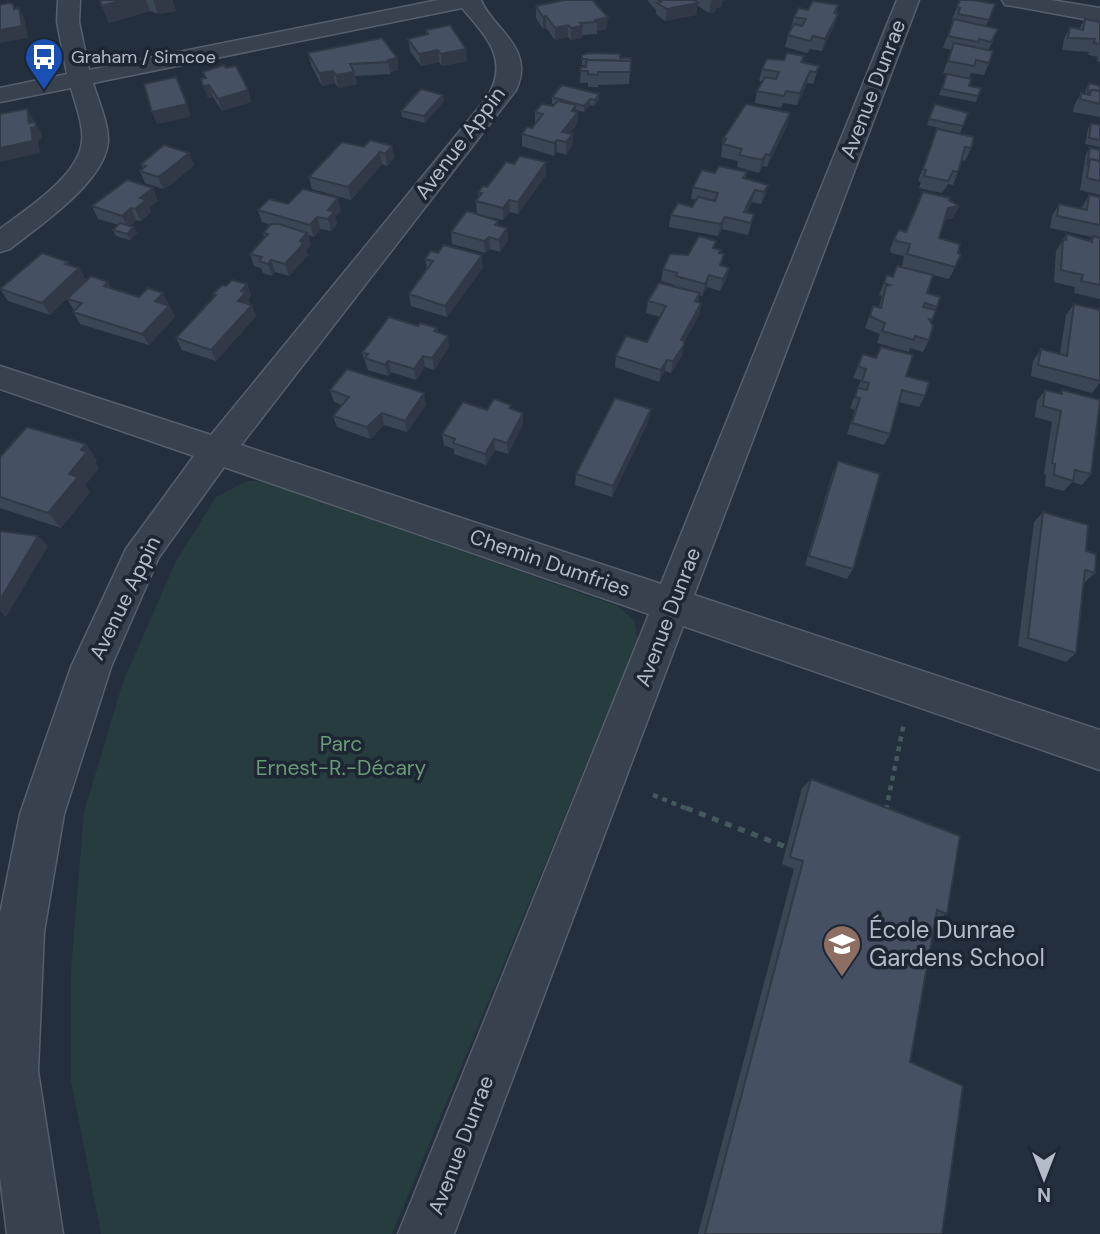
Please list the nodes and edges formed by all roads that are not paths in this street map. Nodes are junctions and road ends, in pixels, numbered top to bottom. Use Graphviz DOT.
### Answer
graph roads {
  1 [pos="69,0"];
  2 [pos="469,0"];
  3 [pos="908,0"];
  4 [pos="1013,0"];
  5 [pos="1100,15"];
  6 [pos="101,50"];
  7 [pos="50,60"];
  8 [pos="77,67"];
  9 [pos="0,95"];
  10 [pos="0,243"];
  11 [pos="0,377"];
  12 [pos="217,451"];
  13 [pos="673,605"];
  14 [pos="1100,750"];
  15 [pos="35,1234"];
  16 [pos="426,1234"];
  1 -- 8 [label="street"];
  2 -- 8 [label="street"];
  2 -- 12 [label="street, Avenue Appin"];
  3 -- 13 [label="street, Avenue Dunrae"];
  4 -- 5 [label="street"];
  6 -- 8 [label="street"];
  7 -- 8 [label="street"];
  8 -- 9 [label="street"];
  8 -- 10 [label="street"];
  11 -- 12 [label="street, Chemin Dumfries"];
  12 -- 13 [label="street, Chemin Dumfries"];
  12 -- 15 [label="street, Avenue Appin"];
  13 -- 14 [label="street, Chemin Dumfries"];
  13 -- 16 [label="street, Avenue Dunrae"];
}
